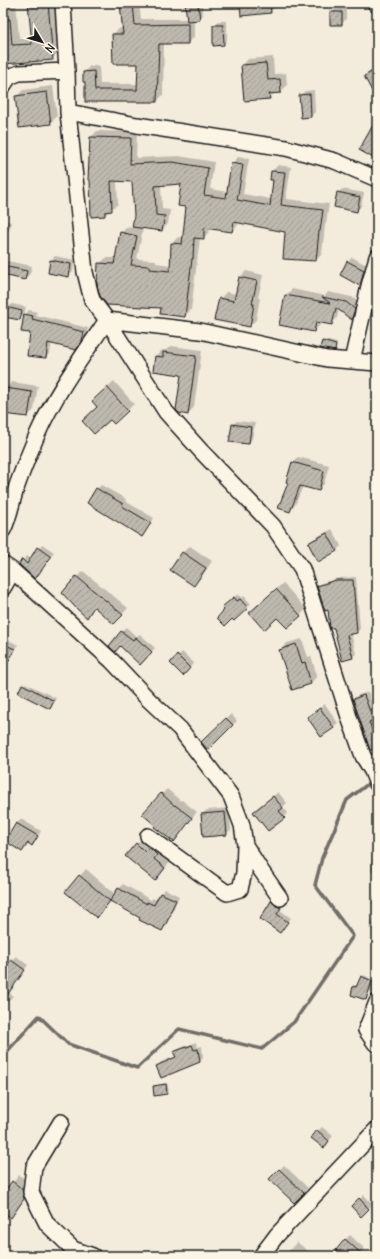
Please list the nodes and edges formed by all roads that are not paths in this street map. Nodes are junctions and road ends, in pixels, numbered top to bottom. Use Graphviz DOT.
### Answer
graph roads {
  1 [pos="63,3"];
  2 [pos="67,71"];
  3 [pos="3,86"];
  4 [pos="68,112"];
  5 [pos="377,179"];
  6 [pos="377,257"];
  7 [pos="107,320"];
  8 [pos="352,361"];
  9 [pos="377,363"];
  10 [pos="3,530"];
  11 [pos="8,567"];
  12 [pos="3,588"];
  13 [pos="375,778"];
  14 [pos="148,836"];
  15 [pos="245,845"];
  16 [pos="280,898"];
  17 [pos="377,1002"];
  18 [pos="377,1044"];
  19 [pos="61,1122"];
  20 [pos="377,1128"];
  21 [pos="93,1256"];
  22 [pos="261,1256"];
  1 -- 2 [label="street"];
  2 -- 3 [label="street"];
  2 -- 4 [label="street"];
  4 -- 5 [label="street"];
  4 -- 7 [label="street"];
  6 -- 8 [label="street"];
  7 -- 8 [label="street"];
  7 -- 10 [label="street"];
  7 -- 13 [label="street"];
  8 -- 9 [label="street"];
  11 -- 12 [label="street"];
  11 -- 15 [label="street"];
  14 -- 15 [label="street"];
  15 -- 16 [label="street"];
  17 -- 18 [label="street"];
  19 -- 21 [label="street"];
  20 -- 22 [label="street"];
}
